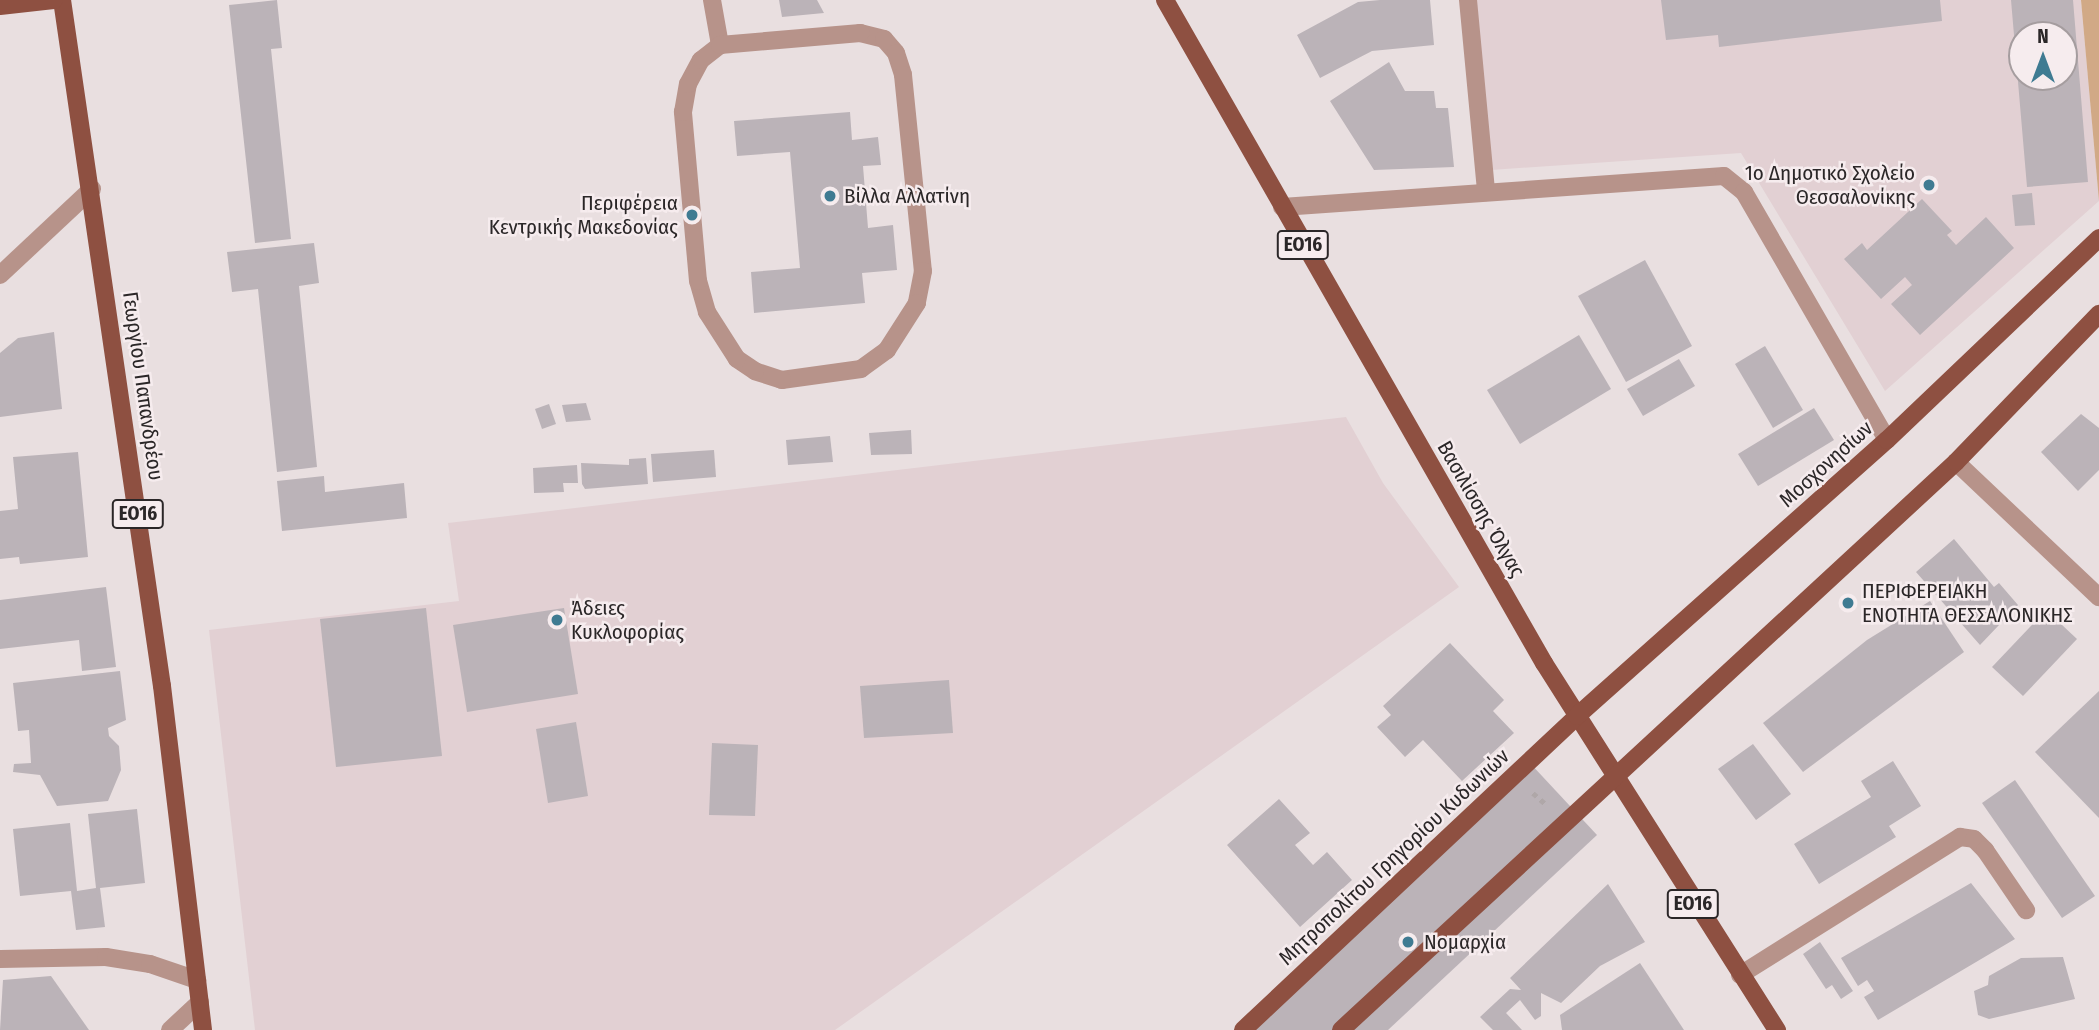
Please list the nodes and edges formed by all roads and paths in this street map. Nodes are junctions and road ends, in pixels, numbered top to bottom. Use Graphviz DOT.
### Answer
graph roads {
  1 [pos="54,0"];
  2 [pos="62,0"];
  3 [pos="712,0"];
  4 [pos="1165,0"];
  5 [pos="1468,0"];
  6 [pos="0,6"];
  7 [pos="720,45"];
  8 [pos="92,189"];
  9 [pos="1486,192"];
  10 [pos="1282,208"];
  11 [pos="2099,238"];
  12 [pos="0,275"];
  13 [pos="2099,314"];
  14 [pos="1887,440"];
  15 [pos="1955,462"];
  16 [pos="2099,597"];
  17 [pos="1577,716"];
  18 [pos="1613,776"];
  19 [pos="1513,777"];
  20 [pos="1566,820"];
  21 [pos="2026,910"];
  22 [pos="0,959"];
  23 [pos="1740,975"];
  24 [pos="197,980"];
  25 [pos="200,1002"];
  26 [pos="170,1030"];
  27 [pos="203,1030"];
  28 [pos="1242,1030"];
  29 [pos="1341,1030"];
  30 [pos="1777,1030"];
  1 -- 6 [label="main road"];
  2 -- 8 [label="main road, Γεωργίου Παπανδρέου / ΕΟ16"];
  3 -- 7 [label="street"];
  4 -- 10 [label="main road, Βασιλίσσης Όλγας / ΕΟ16"];
  5 -- 9 [label="street"];
  7 -- 7 [label="street"];
  8 -- 12 [label="street"];
  8 -- 24 [label="main road, Γεωργίου Παπανδρέου / ΕΟ16"];
  9 -- 10 [label="street"];
  9 -- 14 [label="street"];
  10 -- 17 [label="main road, Βασιλίσσης Όλγας / ΕΟ16"];
  11 -- 14 [label="main road, Μοσχονησίων"];
  13 -- 15 [label="main road"];
  14 -- 17 [label="main road, Μοσχονησίων"];
  15 -- 16 [label="street"];
  15 -- 18 [label="main road"];
  17 -- 18 [label="main road, Βασιλίσσης Όλγας / ΕΟ16"];
  17 -- 19 [label="main road, Μητροπολίτου Γρηγορίου Κυδωνιών"];
  18 -- 20 [label="main road"];
  18 -- 23 [label="main road, Βασιλίσσης Όλγας / ΕΟ16"];
  19 -- 20 [label="path"];
  19 -- 28 [label="main road, Μητροπολίτου Γρηγορίου Κυδωνιών"];
  20 -- 29 [label="main road"];
  21 -- 23 [label="street"];
  22 -- 24 [label="street"];
  23 -- 30 [label="main road, Βασιλίσσης Όλγας / ΕΟ16"];
  24 -- 25 [label="main road, Γεωργίου Παπανδρέου / ΕΟ16"];
  25 -- 26 [label="street"];
  25 -- 27 [label="main road, Γεωργίου Παπανδρέου / ΕΟ16"];
}
